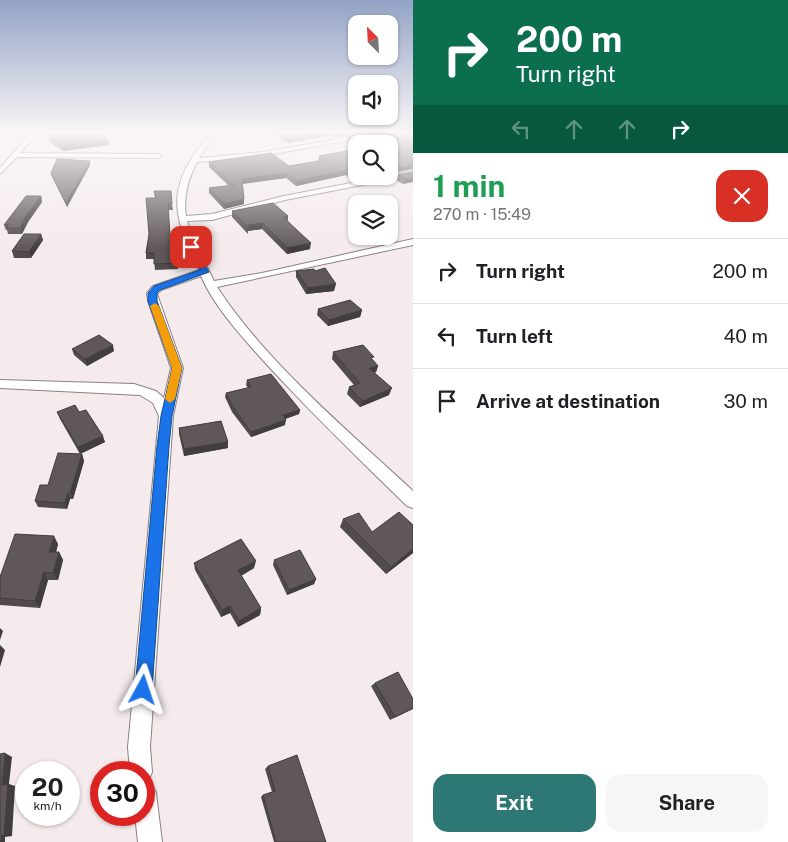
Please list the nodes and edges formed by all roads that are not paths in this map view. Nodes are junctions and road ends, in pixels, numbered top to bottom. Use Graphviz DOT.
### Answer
graph roads {
  1 [pos="191,170"];
  2 [pos="413,173"];
  3 [pos="182,219"];
  4 [pos="413,242"];
  5 [pos="205,272"];
  6 [pos="210,285"];
  7 [pos="0,384"];
  8 [pos="166,416"];
  9 [pos="413,500"];
  10 [pos="141,761"];
  11 [pos="148,826"];
  12 [pos="150,842"];
  1 -- 3 [label="street"];
  2 -- 3 [label="street"];
  3 -- 5 [label="street"];
  4 -- 6 [label="street"];
  5 -- 6 [label="street"];
  5 -- 8 [label="street"];
  6 -- 9 [label="street"];
  7 -- 8 [label="street"];
  8 -- 10 [label="street"];
  11 -- 12 [label="street"];
}
